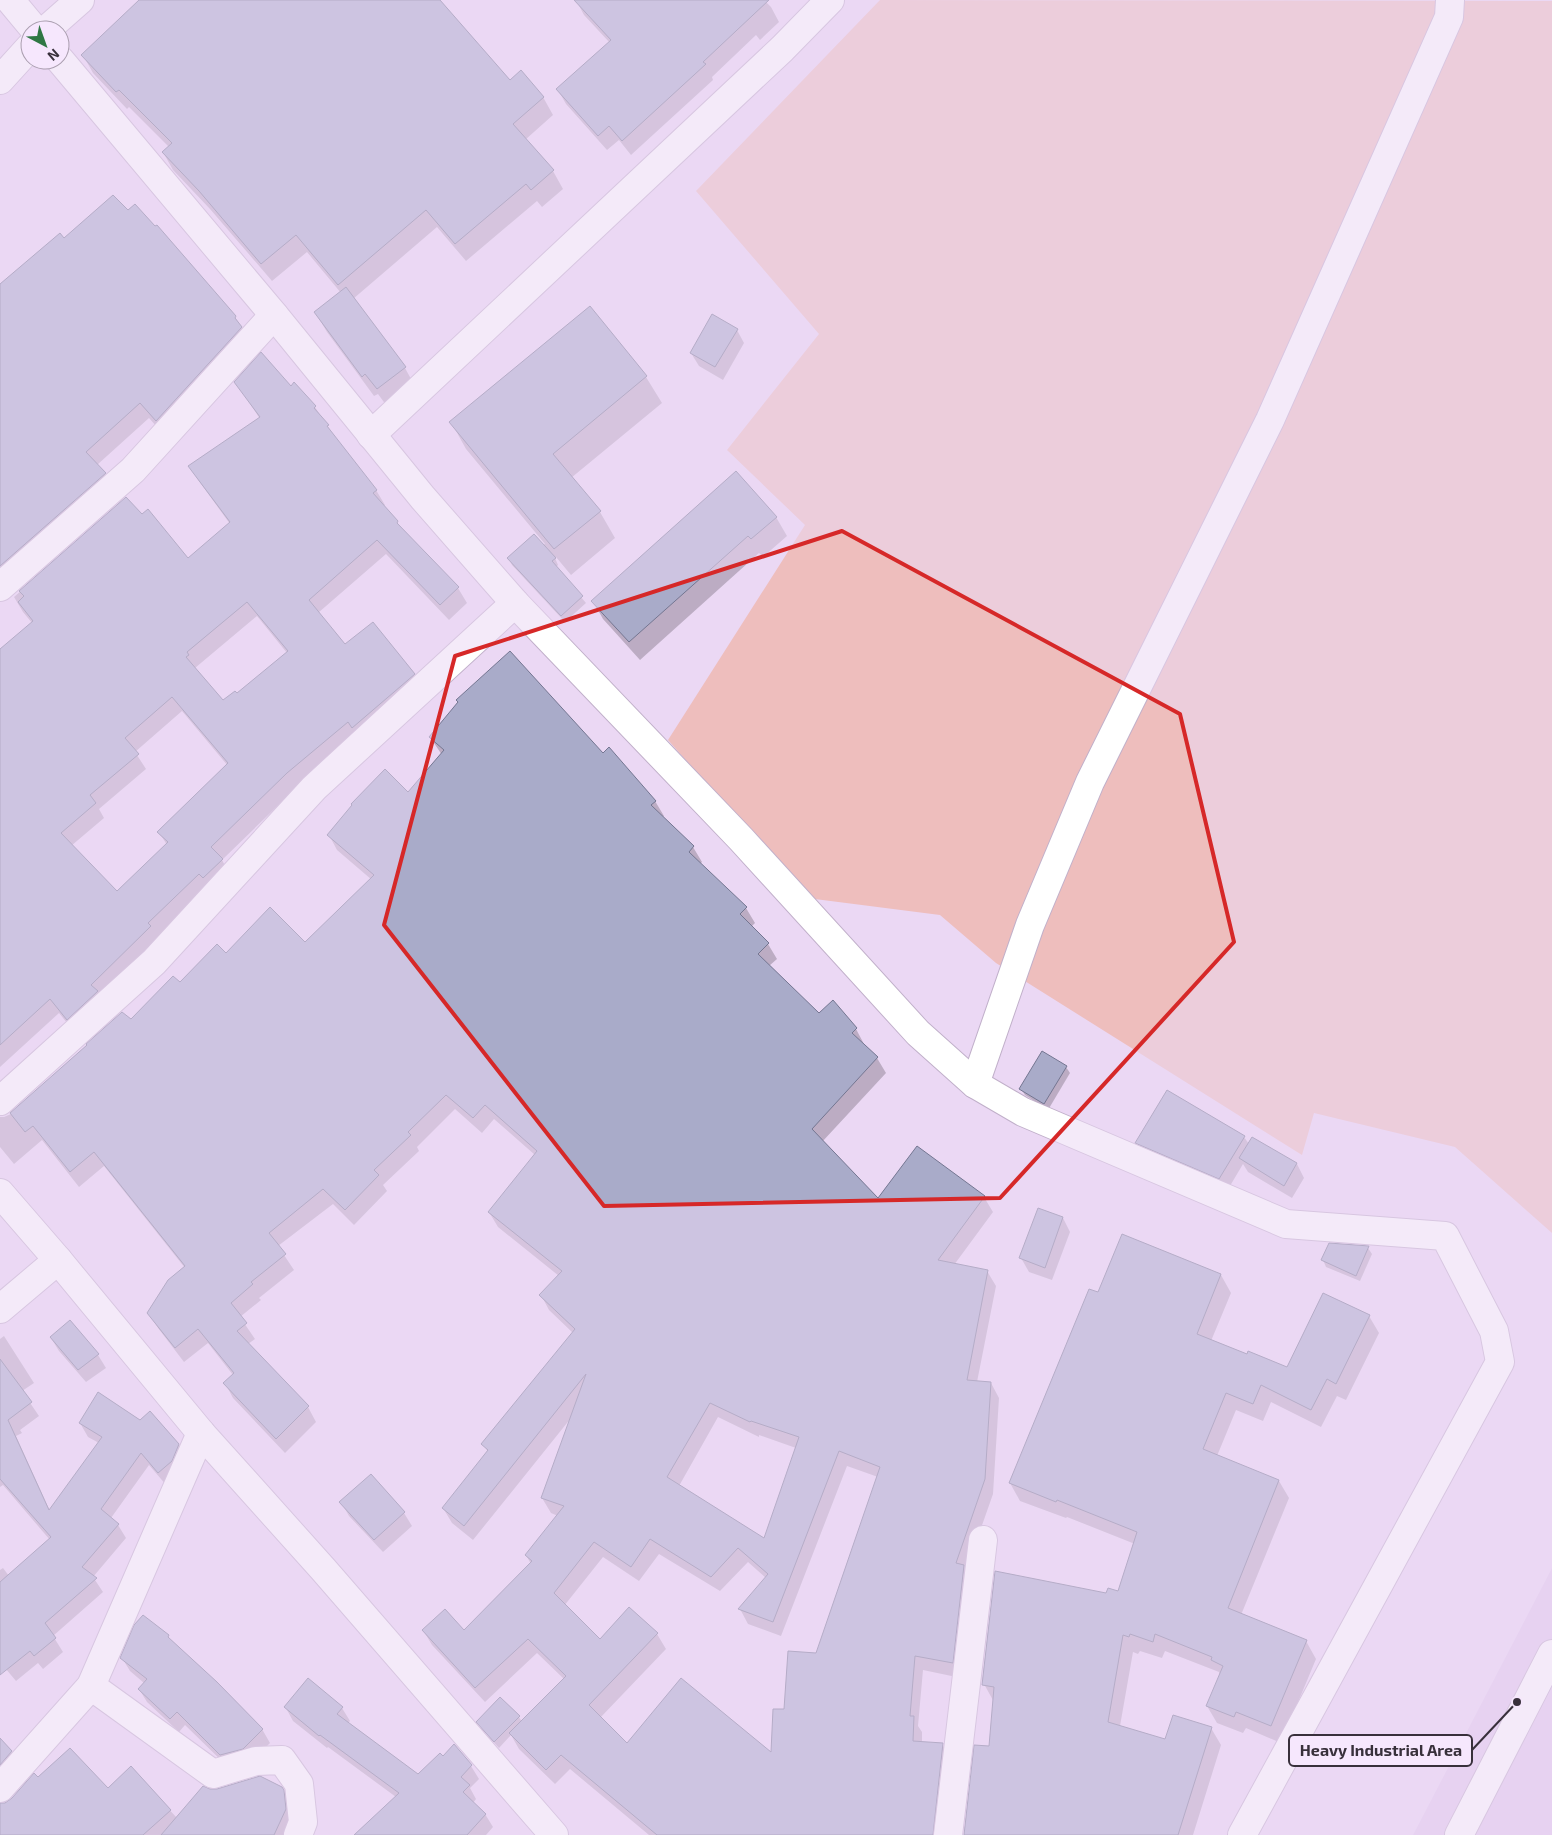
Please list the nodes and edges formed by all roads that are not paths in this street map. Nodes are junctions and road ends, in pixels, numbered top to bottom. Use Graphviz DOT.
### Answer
graph roads {
  1 [pos="10,0"];
  2 [pos="80,0"];
  3 [pos="830,0"];
  4 [pos="1450,0"];
  5 [pos="27,20"];
  6 [pos="57,20"];
  7 [pos="20,58"];
  8 [pos="68,70"];
  9 [pos="0,80"];
  10 [pos="274,315"];
  11 [pos="371,435"];
  12 [pos="0,587"];
  13 [pos="516,603"];
  14 [pos="975,1084"];
  15 [pos="0,1101"];
  16 [pos="0,1193"];
  17 [pos="58,1260"];
  18 [pos="0,1309"];
  19 [pos="201,1433"];
  20 [pos="983,1540"];
  21 [pos="1552,1654"];
  22 [pos="91,1686"];
  23 [pos="0,1788"];
  24 [pos="298,1835"];
  25 [pos="554,1835"];
  26 [pos="948,1835"];
  27 [pos="1242,1835"];
  28 [pos="1459,1835"];
  1 -- 5 [label="street"];
  2 -- 6 [label="street"];
  3 -- 11 [label="street"];
  4 -- 14 [label="street"];
  7 -- 9 [label="street"];
  8 -- 10 [label="street"];
  10 -- 11 [label="street"];
  10 -- 12 [label="street"];
  11 -- 13 [label="street"];
  13 -- 14 [label="street"];
  13 -- 15 [label="street"];
  14 -- 27 [label="street"];
  16 -- 17 [label="street"];
  17 -- 18 [label="street"];
  17 -- 19 [label="street"];
  19 -- 22 [label="street"];
  19 -- 25 [label="street"];
  20 -- 26 [label="street"];
  21 -- 28 [label="street"];
  22 -- 23 [label="street"];
  22 -- 24 [label="street"];
}
